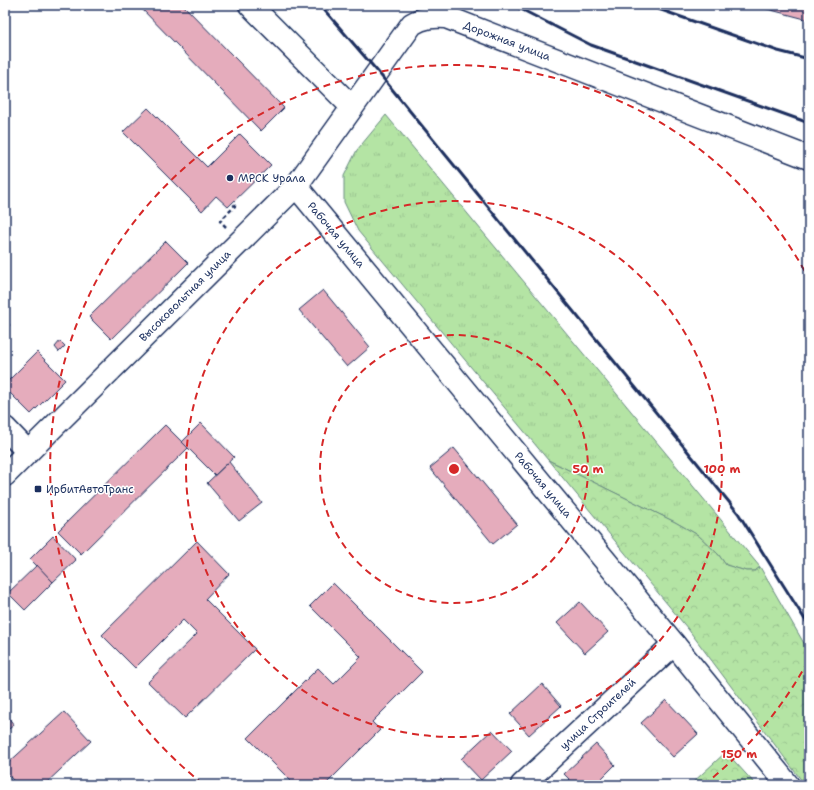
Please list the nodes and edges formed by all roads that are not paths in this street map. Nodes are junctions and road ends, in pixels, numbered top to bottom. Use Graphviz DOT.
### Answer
graph roads {
  1 [pos="250,5"];
  2 [pos="352,107"];
  3 [pos="809,158"];
  4 [pos="296,186"];
  5 [pos="5,428"];
  6 [pos="28,452"];
  7 [pos="5,475"];
  8 [pos="674,644"];
  9 [pos="522,785"];
  10 [pos="788,785"];
  1 -- 2 [label="street"];
  2 -- 3 [label="street, Дорожная улица"];
  2 -- 4 [label="street, Высоковольтная улица"];
  4 -- 6 [label="street, Высоковольтная улица"];
  4 -- 8 [label="street, Рабочая улица"];
  5 -- 6 [label="street"];
  6 -- 7 [label="street, Высоковольтная улица"];
  8 -- 9 [label="street, улица Строителей"];
  8 -- 10 [label="street, Рабочая улица"];
}
